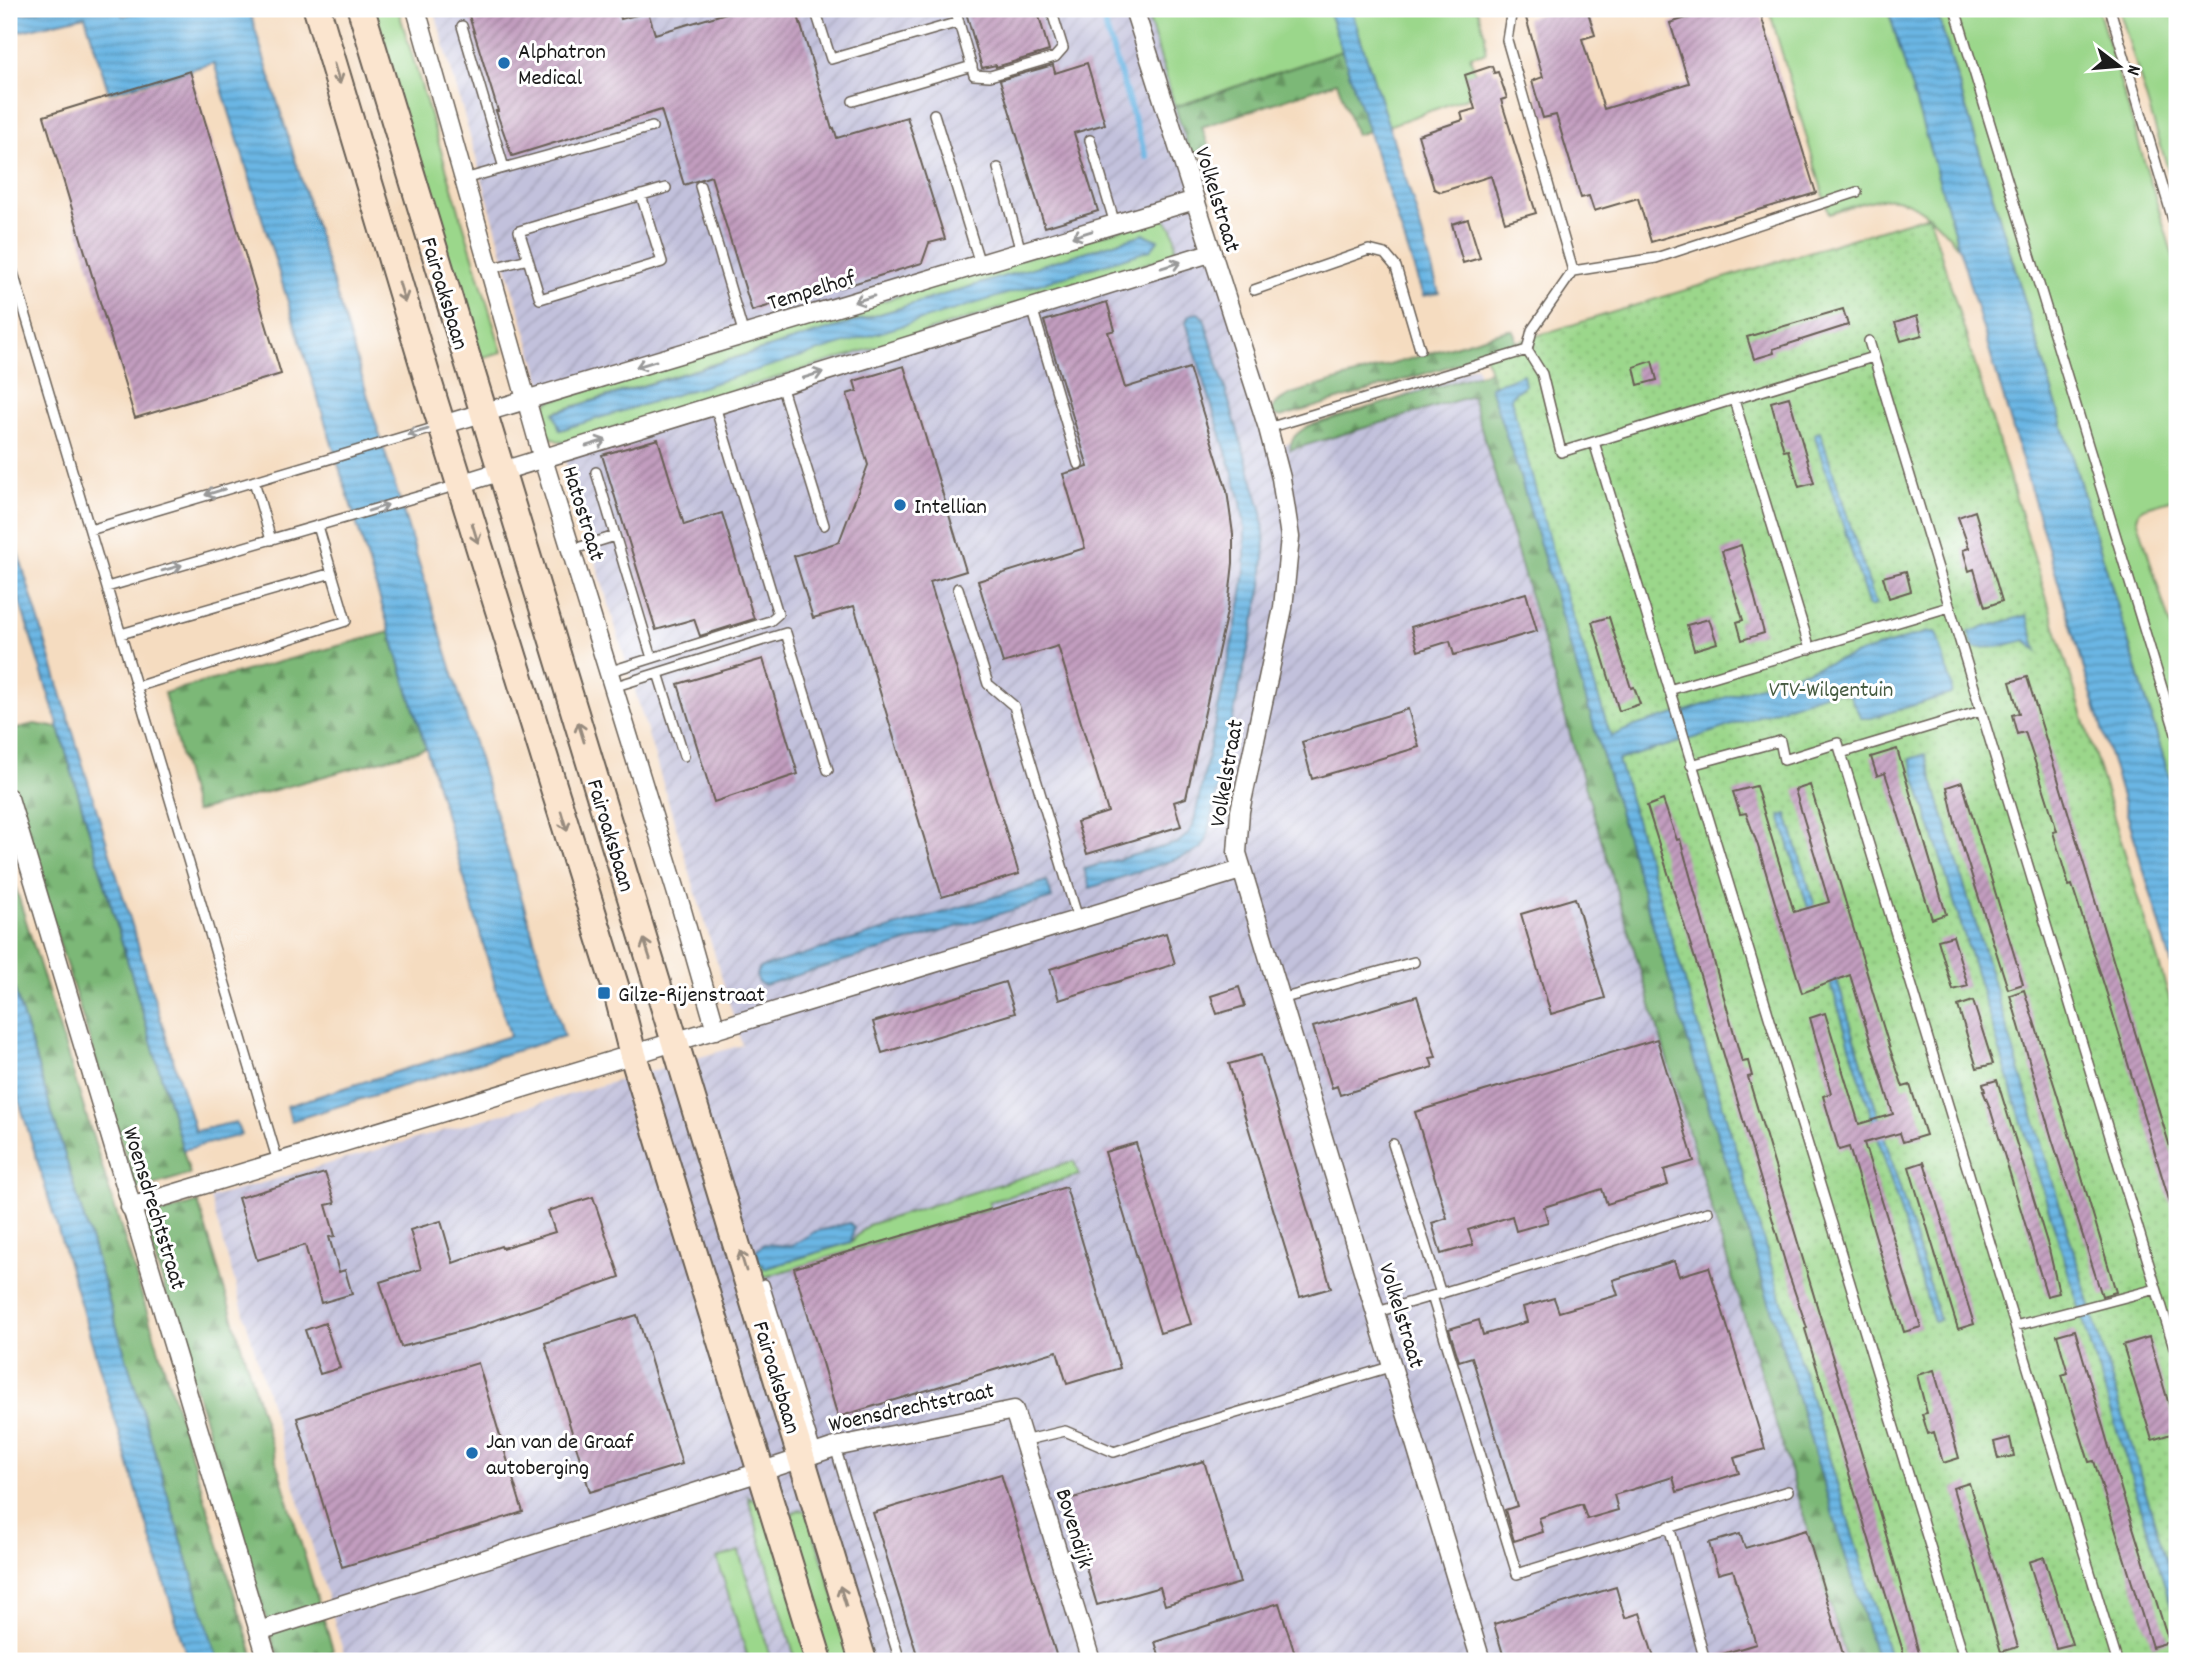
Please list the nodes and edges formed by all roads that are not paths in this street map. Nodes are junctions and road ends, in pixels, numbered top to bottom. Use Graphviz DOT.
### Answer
graph roads {
  1 [pos="317,9"];
  2 [pos="361,9"];
  3 [pos="416,9"];
  4 [pos="815,9"];
  5 [pos="955,9"];
  6 [pos="1051,9"];
  7 [pos="1134,9"];
  8 [pos="1512,9"];
  9 [pos="1955,9"];
  10 [pos="2110,9"];
  11 [pos="959,22"];
  12 [pos="461,26"];
  13 [pos="972,66"];
  14 [pos="853,101"];
  15 [pos="934,114"];
  16 [pos="652,127"];
  17 [pos="1090,140"];
  18 [pos="504,168"];
  19 [pos="998,168"];
  20 [pos="464,179"];
  21 [pos="700,186"];
  22 [pos="666,188"];
  23 [pos="1857,192"];
  24 [pos="641,195"];
  25 [pos="1195,200"];
  26 [pos="1115,224"];
  27 [pos="2177,233"];
  28 [pos="1021,252"];
  29 [pos="1210,253"];
  30 [pos="9,258"];
  31 [pos="528,259"];
  32 [pos="980,264"];
  33 [pos="489,269"];
  34 [pos="1573,271"];
  35 [pos="1254,290"];
  36 [pos="1031,307"];
  37 [pos="744,335"];
  38 [pos="1869,341"];
  39 [pos="1420,348"];
  40 [pos="1527,350"];
  41 [pos="1873,357"];
  42 [pos="780,385"];
  43 [pos="526,400"];
  44 [pos="1734,400"];
  45 [pos="715,405"];
  46 [pos="483,413"];
  47 [pos="442,425"];
  48 [pos="1268,428"];
  49 [pos="1594,442"];
  50 [pos="543,459"];
  51 [pos="1078,464"];
  52 [pos="502,472"];
  53 [pos="596,472"];
  54 [pos="254,481"];
  55 [pos="460,484"];
  56 [pos="824,525"];
  57 [pos="318,526"];
  58 [pos="90,530"];
  59 [pos="615,537"];
  60 [pos="271,540"];
  61 [pos="571,550"];
  62 [pos="332,573"];
  63 [pos="107,587"];
  64 [pos="958,588"];
  65 [pos="1949,607"];
  66 [pos="121,634"];
  67 [pos="1810,649"];
  68 [pos="652,659"];
  69 [pos="657,673"];
  70 [pos="611,680"];
  71 [pos="136,687"];
  72 [pos="1669,690"];
  73 [pos="1980,711"];
  74 [pos="2177,737"];
  75 [pos="1841,753"];
  76 [pos="684,757"];
  77 [pos="1691,765"];
  78 [pos="828,770"];
  79 [pos="9,798"];
  80 [pos="1241,870"];
  81 [pos="1078,919"];
  82 [pos="1414,962"];
  83 [pos="1281,999"];
  84 [pos="716,1030"];
  85 [pos="676,1042"];
  86 [pos="633,1055"];
  87 [pos="1393,1144"];
  88 [pos="278,1162"];
  89 [pos="130,1207"];
  90 [pos="1708,1212"];
  91 [pos="764,1284"];
  92 [pos="2156,1289"];
  93 [pos="1437,1295"];
  94 [pos="1377,1312"];
  95 [pos="2015,1326"];
  96 [pos="2177,1357"];
  97 [pos="1393,1366"];
  98 [pos="1014,1410"];
  99 [pos="1023,1441"];
  100 [pos="835,1447"];
  101 [pos="809,1455"];
  102 [pos="760,1472"];
  103 [pos="1788,1491"];
  104 [pos="1669,1526"];
  105 [pos="259,1631"];
  106 [pos="268,1661"];
  107 [pos="819,1661"];
  108 [pos="863,1661"];
  109 [pos="900,1661"];
  110 [pos="1091,1661"];
  111 [pos="1481,1661"];
  112 [pos="1704,1661"];
  113 [pos="1965,1661"];
  114 [pos="2117,1661"];
  1 -- 47 [label="main road, Fairoaksbaan, one-way"];
  2 -- 46 [label="main road, Fairoaksbaan"];
  3 -- 20 [label="street, Hatostraat"];
  4 -- 11 [label="lane"];
  5 -- 11 [label="lane"];
  6 -- 13 [label="lane"];
  7 -- 25 [label="street, Volkelstraat"];
  8 -- 34 [label="lane"];
  9 -- 74 [label="lane"];
  10 -- 27 [label="lane"];
  11 -- 13 [label="lane"];
  12 -- 18 [label="lane"];
  13 -- 14 [label="lane"];
  15 -- 32 [label="lane"];
  16 -- 18 [label="lane"];
  17 -- 26 [label="lane"];
  18 -- 20 [label="lane"];
  19 -- 28 [label="lane"];
  20 -- 33 [label="street, Hatostraat"];
  21 -- 37 [label="lane"];
  22 -- 24 [label="lane"];
  23 -- 34 [label="lane"];
  24 -- 31 [label="lane"];
  24 -- 31 [label="lane"];
  25 -- 26 [label="street, Tempelhof"];
  25 -- 29 [label="street, Volkelstraat"];
  26 -- 28 [label="street, Tempelhof, one-way"];
  28 -- 32 [label="street, Tempelhof"];
  36 -- 29 [label="street, one-way"];
  29 -- 48 [label="street, Volkelstraat"];
  30 -- 58 [label="lane"];
  31 -- 33 [label="lane"];
  32 -- 37 [label="street, Tempelhof, one-way"];
  33 -- 43 [label="street, Hatostraat"];
  34 -- 40 [label="lane"];
  35 -- 39 [label="lane"];
  42 -- 36 [label="street, one-way"];
  36 -- 51 [label="lane"];
  37 -- 43 [label="street, Tempelhof, one-way"];
  38 -- 41 [label="lane"];
  40 -- 48 [label="lane"];
  40 -- 49 [label="lane"];
  41 -- 44 [label="lane"];
  41 -- 65 [label="lane"];
  42 -- 45 [label="street"];
  42 -- 56 [label="lane"];
  43 -- 46 [label="street, Tempelhof"];
  43 -- 50 [label="street, Hatostraat"];
  44 -- 49 [label="lane"];
  44 -- 67 [label="lane"];
  50 -- 45 [label="street, one-way"];
  45 -- 68 [label="lane"];
  46 -- 47 [label="street, Tempelhof"];
  46 -- 52 [label="main road, Fairoaksbaan"];
  47 -- 54 [label="lane, one-way"];
  47 -- 55 [label="main road, Fairoaksbaan"];
  48 -- 80 [label="street, Volkelstraat"];
  49 -- 72 [label="lane"];
  50 -- 52 [label="street"];
  50 -- 61 [label="street, Hatostraat"];
  52 -- 55 [label="street"];
  85 -- 52 [label="main road, Fairoaksbaan, one-way"];
  53 -- 59 [label="lane"];
  54 -- 58 [label="lane, one-way"];
  54 -- 60 [label="lane"];
  57 -- 55 [label="lane, one-way"];
  55 -- 86 [label="main road, Fairoaksbaan, one-way"];
  57 -- 60 [label="lane"];
  57 -- 62 [label="lane"];
  58 -- 63 [label="lane"];
  59 -- 61 [label="lane"];
  59 -- 68 [label="lane"];
  63 -- 60 [label="lane, one-way"];
  61 -- 70 [label="street, Hatostraat"];
  62 -- 66 [label="lane"];
  62 -- 71 [label="lane"];
  63 -- 66 [label="lane"];
  64 -- 81 [label="lane"];
  65 -- 67 [label="lane"];
  65 -- 73 [label="lane"];
  66 -- 71 [label="lane"];
  67 -- 72 [label="lane"];
  68 -- 70 [label="lane"];
  69 -- 70 [label="lane"];
  69 -- 76 [label="lane"];
  69 -- 78 [label="lane"];
  70 -- 84 [label="street, Hatostraat"];
  71 -- 88 [label="lane"];
  72 -- 77 [label="lane"];
  73 -- 75 [label="lane"];
  73 -- 92 [label="lane"];
  75 -- 77 [label="lane"];
  75 -- 95 [label="lane"];
  77 -- 113 [label="lane"];
  79 -- 89 [label="street, Woensdrechtstraat"];
  80 -- 81 [label="street"];
  80 -- 83 [label="street, Volkelstraat"];
  81 -- 84 [label="street"];
  82 -- 83 [label="lane"];
  83 -- 94 [label="street, Volkelstraat"];
  84 -- 85 [label="street"];
  85 -- 86 [label="street"];
  101 -- 85 [label="main road, Fairoaksbaan, one-way"];
  86 -- 88 [label="street"];
  86 -- 102 [label="main road, Fairoaksbaan"];
  87 -- 93 [label="lane"];
  88 -- 89 [label="street"];
  89 -- 105 [label="street, Woensdrechtstraat"];
  90 -- 93 [label="lane"];
  91 -- 101 [label="lane"];
  92 -- 95 [label="lane"];
  92 -- 96 [label="lane"];
  93 -- 94 [label="lane"];
  93 -- 104 [label="lane"];
  94 -- 97 [label="street, Volkelstraat"];
  95 -- 114 [label="lane"];
  97 -- 99 [label="lane"];
  97 -- 111 [label="street, Volkelstraat"];
  98 -- 99 [label="street, Bovendijk"];
  98 -- 100 [label="street, Woensdrechtstraat"];
  99 -- 110 [label="street, Bovendijk"];
  100 -- 101 [label="street, Woensdrechtstraat"];
  100 -- 109 [label="lane"];
  101 -- 102 [label="street, Woensdrechtstraat"];
  108 -- 101 [label="main road, Fairoaksbaan, one-way"];
  102 -- 105 [label="street, Woensdrechtstraat"];
  102 -- 107 [label="main road, Fairoaksbaan"];
  103 -- 104 [label="lane"];
  104 -- 112 [label="lane"];
  105 -- 106 [label="street, Woensdrechtstraat"];
}
